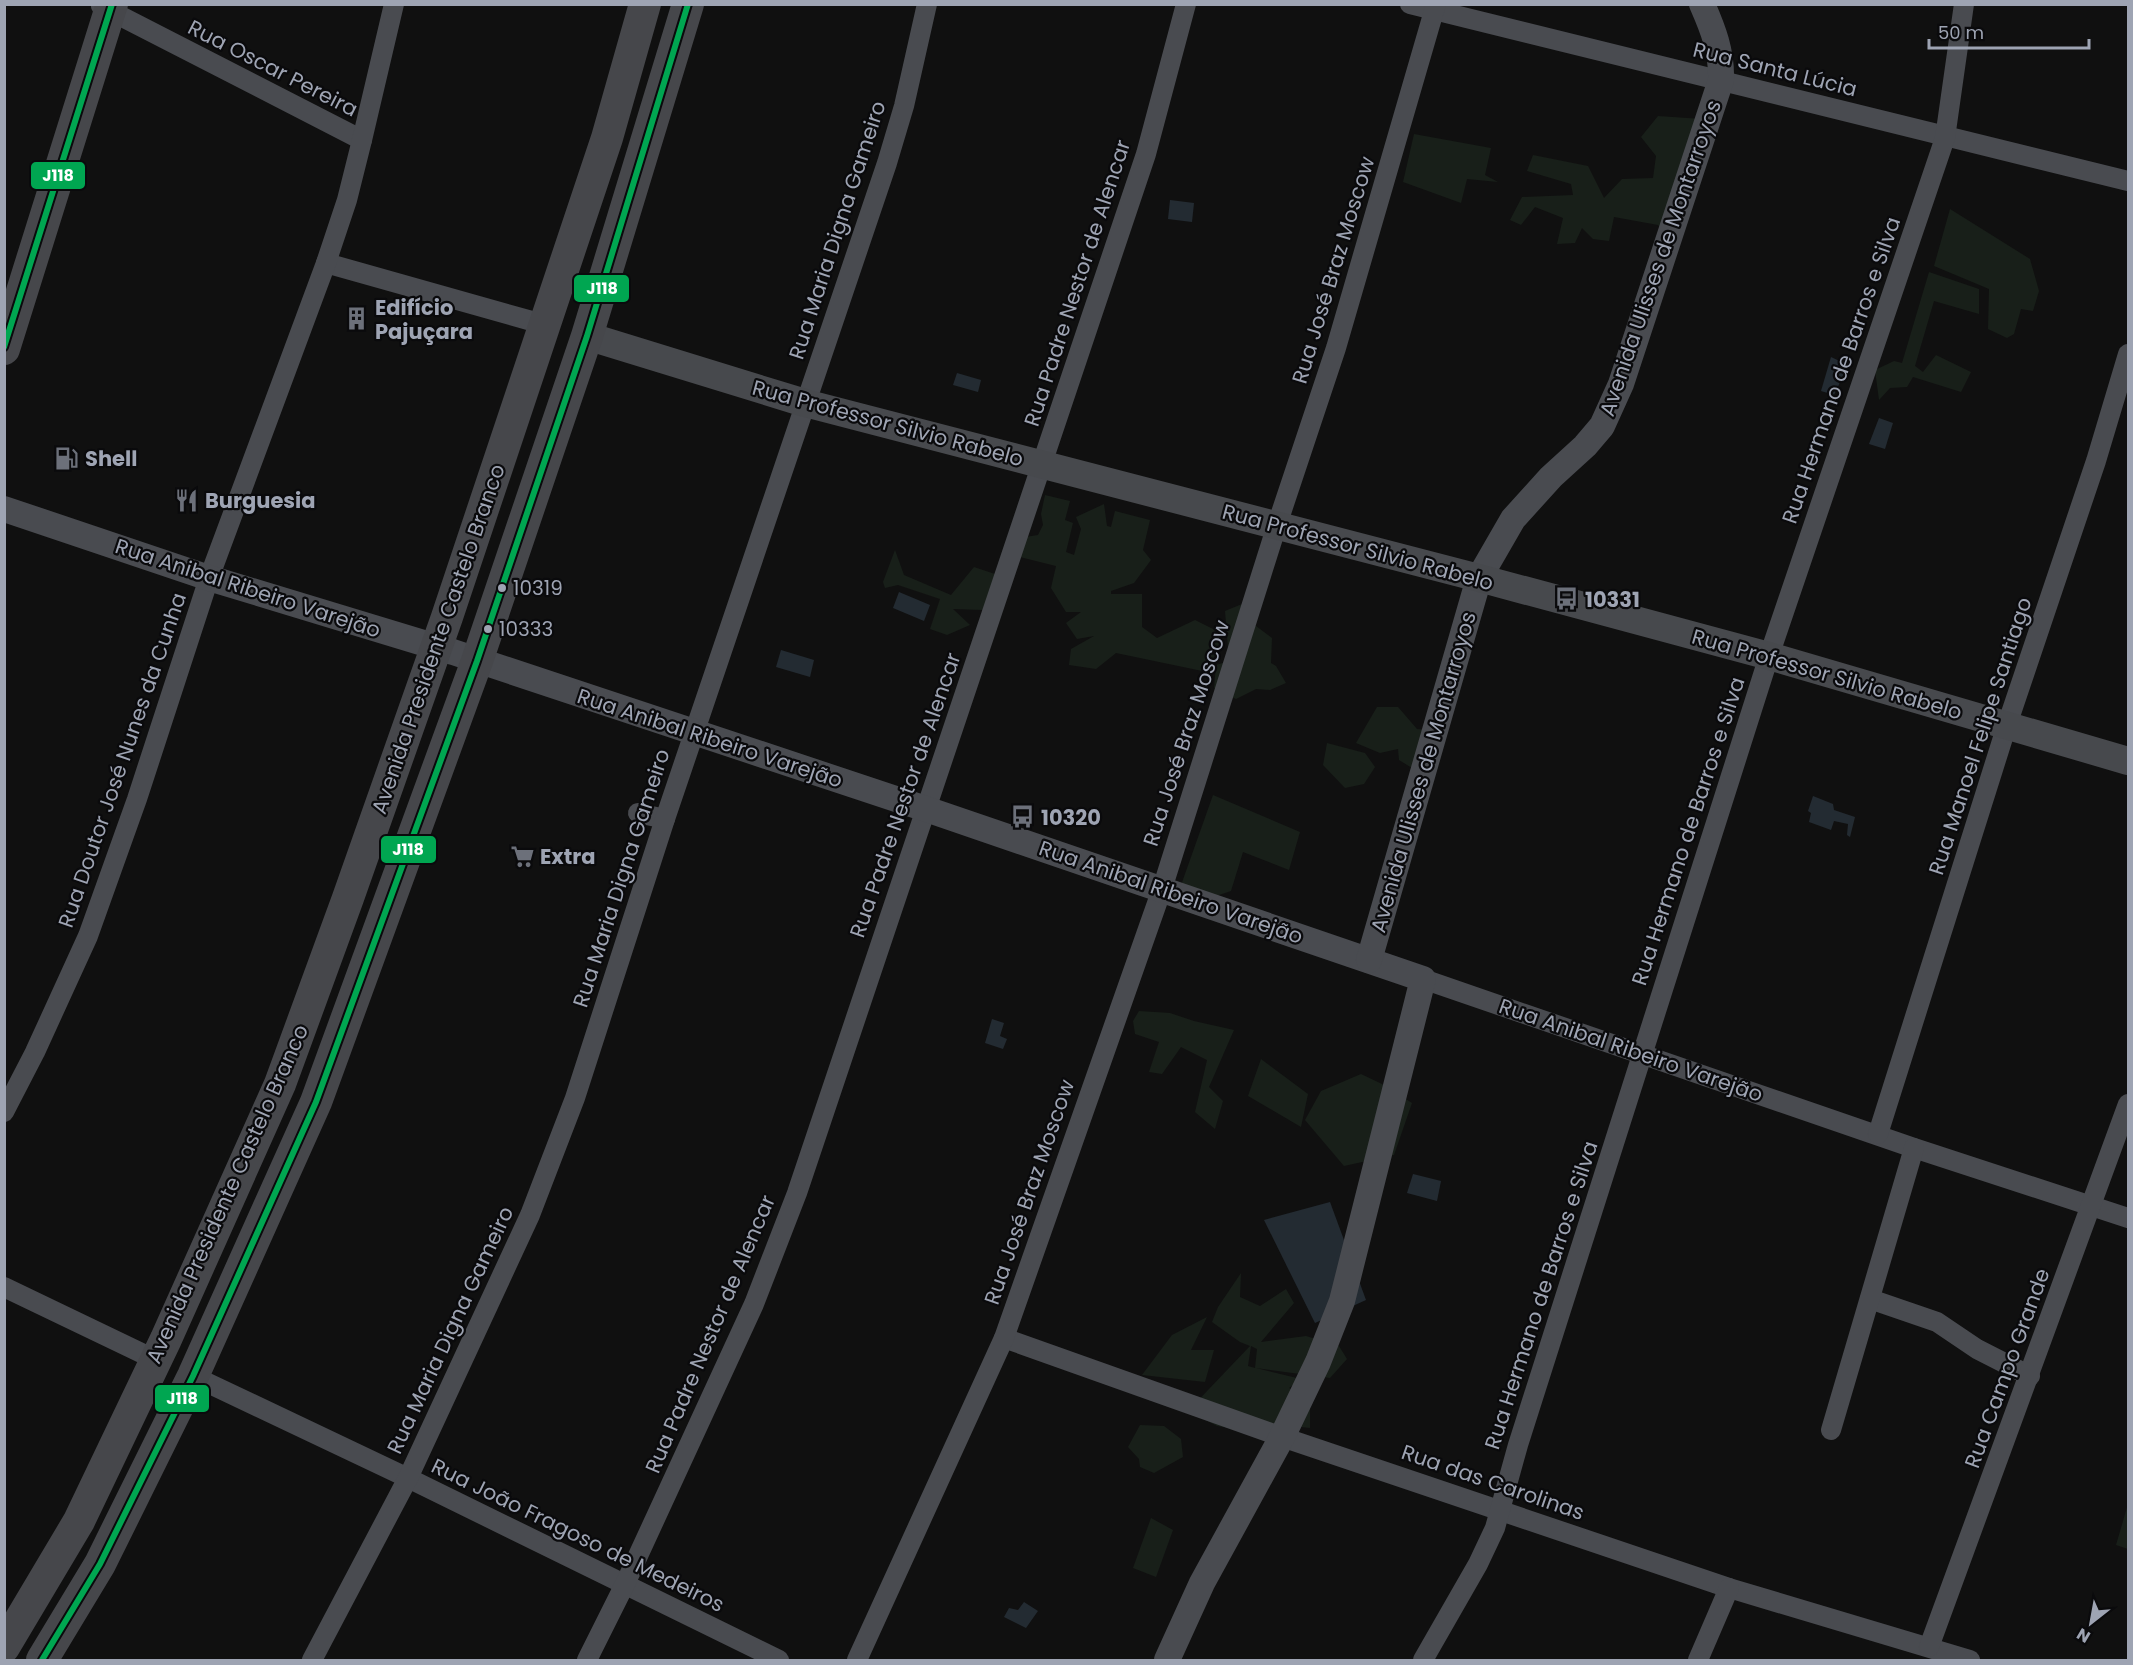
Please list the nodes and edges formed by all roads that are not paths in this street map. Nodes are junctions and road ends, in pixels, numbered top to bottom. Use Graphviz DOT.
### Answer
graph roads {
  1 [pos="394,4"];
  2 [pos="645,4"];
  3 [pos="688,4"];
  4 [pos="927,4"];
  5 [pos="1186,4"];
  6 [pos="1410,4"];
  7 [pos="1702,4"];
  8 [pos="1964,4"];
  9 [pos="107,7"];
  10 [pos="1435,8"];
  11 [pos="1721,80"];
  12 [pos="1946,138"];
  13 [pos="362,141"];
  14 [pos="2128,181"];
  15 [pos="326,263"];
  16 [pos="546,325"];
  17 [pos="587,336"];
  18 [pos="4,349"];
  19 [pos="2128,354"];
  20 [pos="805,403"];
  21 [pos="1042,464"];
  22 [pos="4,509"];
  23 [pos="1277,525"];
  24 [pos="209,578"];
  25 [pos="1479,578"];
  26 [pos="437,647"];
  27 [pos="1769,656"];
  28 [pos="477,661"];
  29 [pos="2007,725"];
  30 [pos="693,733"];
  31 [pos="2128,761"];
  32 [pos="926,809"];
  33 [pos="638,813"];
  34 [pos="665,819"];
  35 [pos="1162,889"];
  36 [pos="1369,960"];
  37 [pos="1423,979"];
  38 [pos="1643,1053"];
  39 [pos="2128,1104"];
  40 [pos="4,1112"];
  41 [pos="1878,1134"];
  42 [pos="1914,1148"];
  43 [pos="2093,1205"];
  44 [pos="2128,1218"];
  45 [pos="4,1287"];
  46 [pos="1870,1299"];
  47 [pos="1004,1338"];
  48 [pos="156,1360"];
  49 [pos="193,1376"];
  50 [pos="2030,1376"];
  51 [pos="1831,1430"];
  52 [pos="1282,1437"];
  53 [pos="408,1478"];
  54 [pos="1501,1510"];
  55 [pos="625,1584"];
  56 [pos="1729,1588"];
  57 [pos="4,1647"];
  58 [pos="1921,1651"];
  59 [pos="42,1660"];
  60 [pos="312,1660"];
  61 [pos="587,1660"];
  62 [pos="779,1660"];
  63 [pos="857,1660"];
  64 [pos="1167,1660"];
  65 [pos="1423,1660"];
  66 [pos="1698,1660"];
  67 [pos="1970,1660"];
  1 -- 13 [label="street, Rua Doutor José Nunes da Cunha"];
  2 -- 16 [label="main road, Avenida Presidente Castelo Branco"];
  3 -- 17 [label="main road, Avenida Presidente Castelo Branco"];
  4 -- 20 [label="street, Rua Maria Digna Gameiro"];
  5 -- 21 [label="street, Rua Padre Nestor de Alencar"];
  6 -- 10 [label="street, Rua Santa Lúcia"];
  7 -- 11 [label="street, Avenida Ulisses de Montarroyos"];
  8 -- 12 [label="street, Rua Hermano de Barros e Silva"];
  9 -- 13 [label="street, Rua Oscar Pereira"];
  9 -- 18 [label="main road"];
  10 -- 11 [label="street, Rua Santa Lúcia"];
  10 -- 23 [label="street, Rua José Braz Moscow"];
  11 -- 12 [label="street, Rua Santa Lúcia"];
  11 -- 25 [label="street, Avenida Ulisses de Montarroyos"];
  12 -- 14 [label="street, Rua Santa Lúcia"];
  12 -- 27 [label="street, Rua Hermano de Barros e Silva"];
  13 -- 15 [label="street, Rua Doutor José Nunes da Cunha"];
  15 -- 16 [label="street"];
  15 -- 24 [label="street, Rua Doutor José Nunes da Cunha"];
  16 -- 26 [label="main road, Avenida Presidente Castelo Branco"];
  17 -- 20 [label="main road, Rua Professor Silvio Rabelo"];
  17 -- 28 [label="main road, Avenida Presidente Castelo Branco"];
  19 -- 29 [label="street, Rua Manoel Felipe Santiago"];
  20 -- 21 [label="main road, Rua Professor Silvio Rabelo"];
  20 -- 30 [label="street, Rua Maria Digna Gameiro"];
  21 -- 23 [label="main road, Rua Professor Silvio Rabelo"];
  21 -- 32 [label="street, Rua Padre Nestor de Alencar"];
  22 -- 24 [label="street, Rua Anibal Ribeiro Varejão"];
  23 -- 25 [label="main road, Rua Professor Silvio Rabelo"];
  23 -- 35 [label="street, Rua José Braz Moscow"];
  24 -- 26 [label="street, Rua Anibal Ribeiro Varejão"];
  24 -- 40 [label="street, Rua Doutor José Nunes da Cunha"];
  25 -- 27 [label="main road, Rua Professor Silvio Rabelo"];
  25 -- 36 [label="street, Avenida Ulisses de Montarroyos"];
  26 -- 28 [label="street, Rua Anibal Ribeiro Varejão"];
  26 -- 48 [label="main road, Avenida Presidente Castelo Branco"];
  27 -- 29 [label="main road, Rua Professor Silvio Rabelo"];
  27 -- 38 [label="street, Rua Hermano de Barros e Silva"];
  28 -- 30 [label="street, Rua Anibal Ribeiro Varejão"];
  28 -- 49 [label="main road, Avenida Presidente Castelo Branco"];
  29 -- 31 [label="main road, Rua Professor Silvio Rabelo"];
  29 -- 41 [label="street, Rua Manoel Felipe Santiago"];
  30 -- 32 [label="street, Rua Anibal Ribeiro Varejão"];
  30 -- 34 [label="street, Rua Maria Digna Gameiro"];
  32 -- 35 [label="street, Rua Anibal Ribeiro Varejão"];
  32 -- 55 [label="street, Rua Padre Nestor de Alencar"];
  33 -- 34 [label="street"];
  34 -- 53 [label="street, Rua Maria Digna Gameiro"];
  35 -- 36 [label="street, Rua Anibal Ribeiro Varejão"];
  35 -- 47 [label="street, Rua José Braz Moscow"];
  36 -- 37 [label="street, Rua Anibal Ribeiro Varejão"];
  37 -- 38 [label="street, Rua Anibal Ribeiro Varejão"];
  37 -- 52 [label="street"];
  38 -- 41 [label="street, Rua Anibal Ribeiro Varejão"];
  38 -- 54 [label="street, Rua Hermano de Barros e Silva"];
  39 -- 43 [label="street, Rua Campo Grande"];
  41 -- 42 [label="street, Rua Anibal Ribeiro Varejão"];
  42 -- 43 [label="street, Rua Anibal Ribeiro Varejão"];
  42 -- 46 [label="street"];
  43 -- 44 [label="street, Rua Anibal Ribeiro Varejão"];
  43 -- 50 [label="street, Rua Campo Grande"];
  45 -- 48 [label="street"];
  46 -- 50 [label="street"];
  46 -- 51 [label="street"];
  47 -- 52 [label="street, Rua das Carolinas"];
  47 -- 63 [label="street, Rua José Braz Moscow"];
  48 -- 57 [label="main road, Avenida Presidente Castelo Branco"];
  49 -- 53 [label="street, Rua João Fragoso de Medeiros"];
  49 -- 59 [label="main road, Avenida Presidente Castelo Branco"];
  50 -- 58 [label="street, Rua Campo Grande"];
  52 -- 54 [label="street, Rua das Carolinas"];
  52 -- 64 [label="street"];
  53 -- 55 [label="street, Rua João Fragoso de Medeiros"];
  53 -- 60 [label="street, Rua Maria Digna Gameiro"];
  54 -- 56 [label="street, Rua das Carolinas"];
  54 -- 65 [label="street, Rua Hermano de Barros e Silva"];
  55 -- 61 [label="street, Rua Padre Nestor de Alencar"];
  55 -- 62 [label="street, Rua João Fragoso de Medeiros"];
  56 -- 58 [label="street, Rua das Carolinas"];
  56 -- 66 [label="street"];
  58 -- 67 [label="street, Rua das Carolinas"];
}
